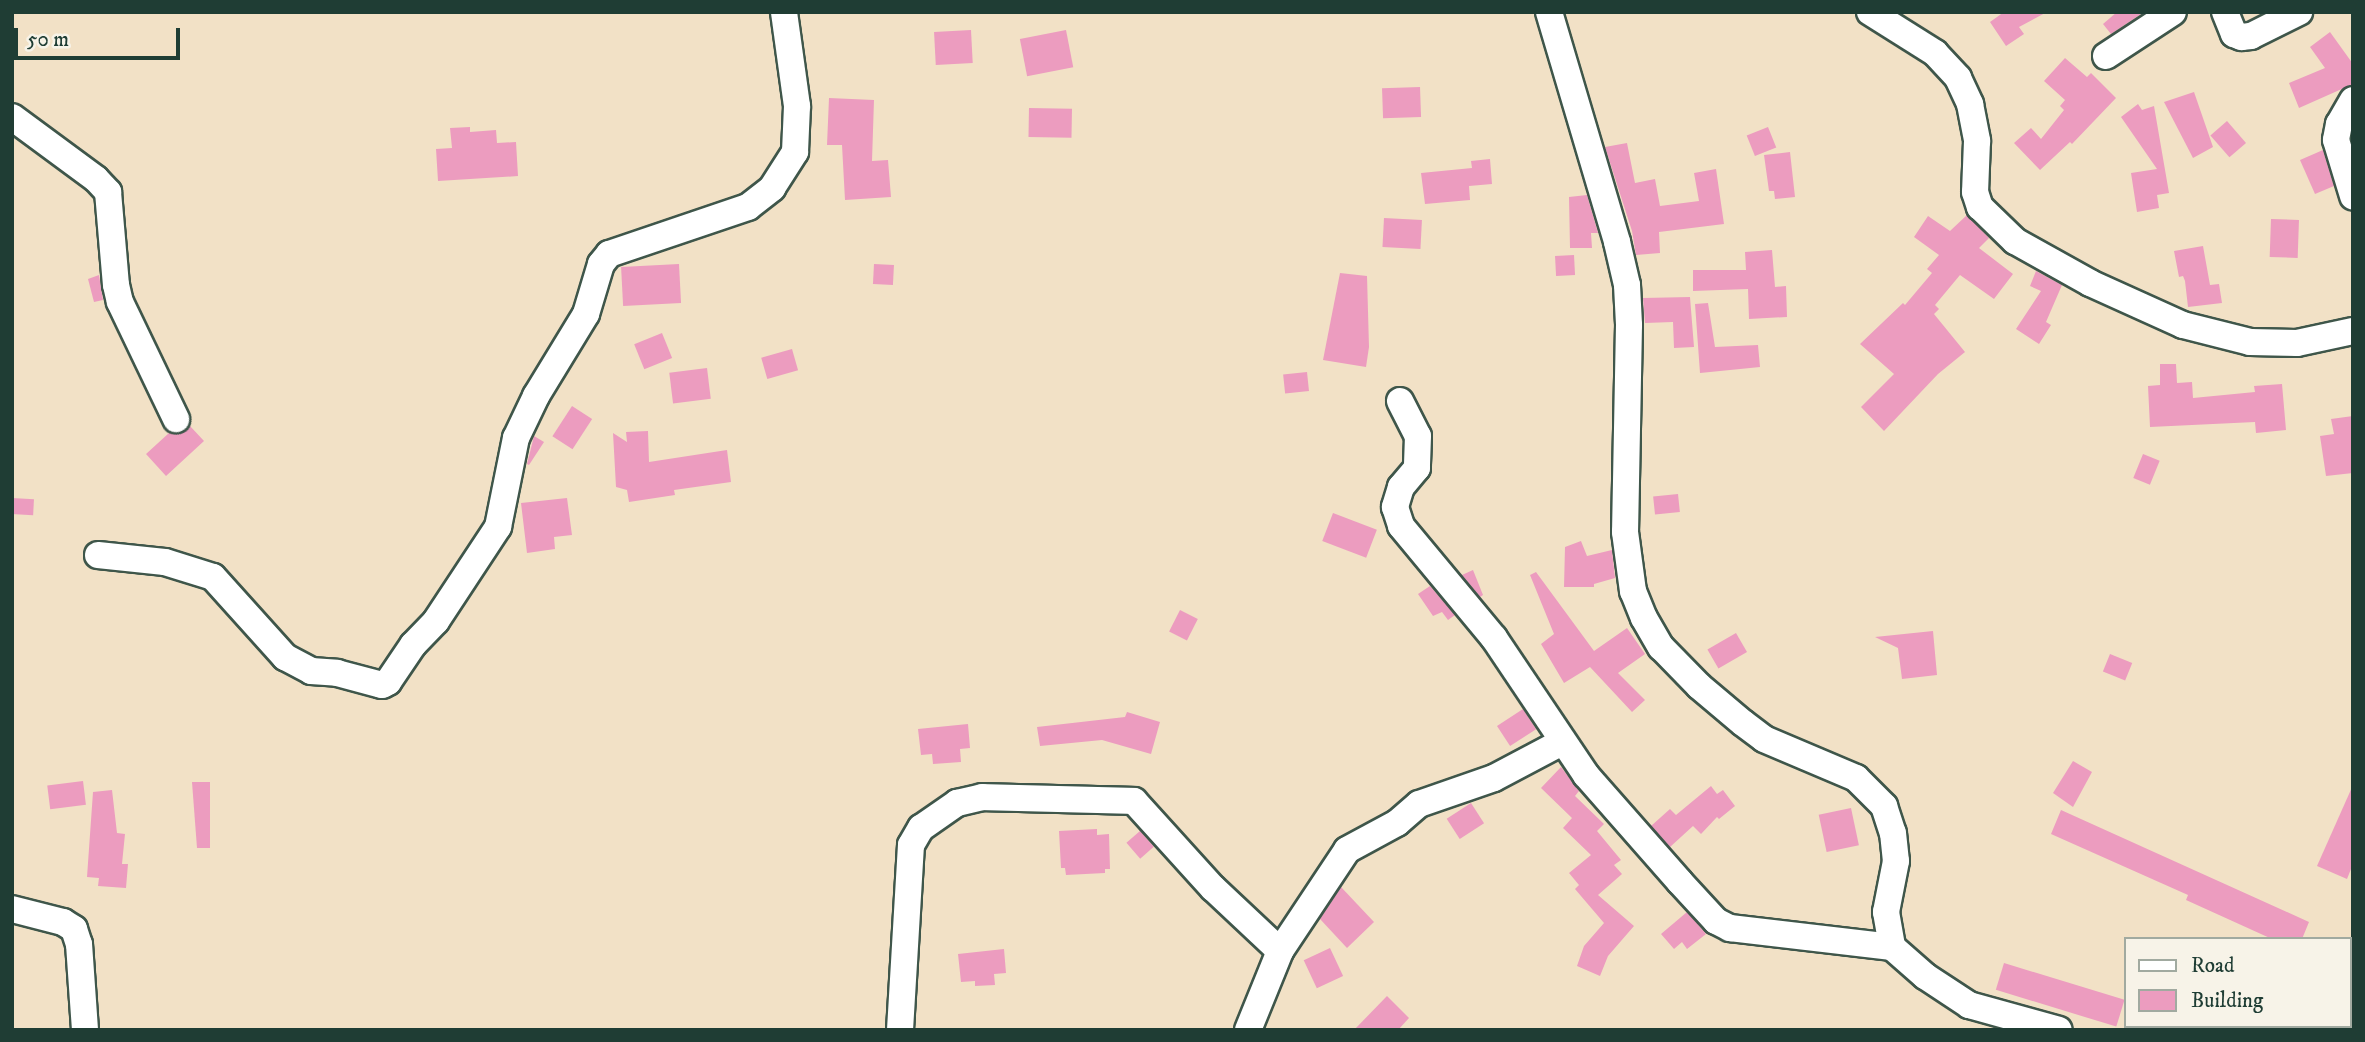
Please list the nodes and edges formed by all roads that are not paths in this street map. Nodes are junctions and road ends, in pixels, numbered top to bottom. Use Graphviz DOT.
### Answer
graph roads {
  1 [pos="784,12"];
  2 [pos="1549,12"];
  3 [pos="1870,12"];
  4 [pos="2173,12"];
  5 [pos="2225,12"];
  6 [pos="2299,12"];
  7 [pos="2106,56"];
  8 [pos="2353,100"];
  9 [pos="12,117"];
  10 [pos="2353,196"];
  11 [pos="2353,331"];
  12 [pos="1400,401"];
  13 [pos="176,419"];
  14 [pos="99,555"];
  15 [pos="1562,742"];
  16 [pos="12,909"];
  17 [pos="1892,947"];
  18 [pos="1280,951"];
  19 [pos="85,1030"];
  20 [pos="900,1030"];
  21 [pos="1248,1030"];
  22 [pos="2059,1030"];
  1 -- 14 [label="street"];
  2 -- 17 [label="street"];
  3 -- 11 [label="street"];
  4 -- 7 [label="street"];
  5 -- 6 [label="street"];
  8 -- 10 [label="street"];
  9 -- 13 [label="street"];
  12 -- 15 [label="street"];
  15 -- 17 [label="street"];
  15 -- 18 [label="street"];
  16 -- 19 [label="street"];
  17 -- 22 [label="street"];
  18 -- 20 [label="street"];
  18 -- 21 [label="street"];
}
